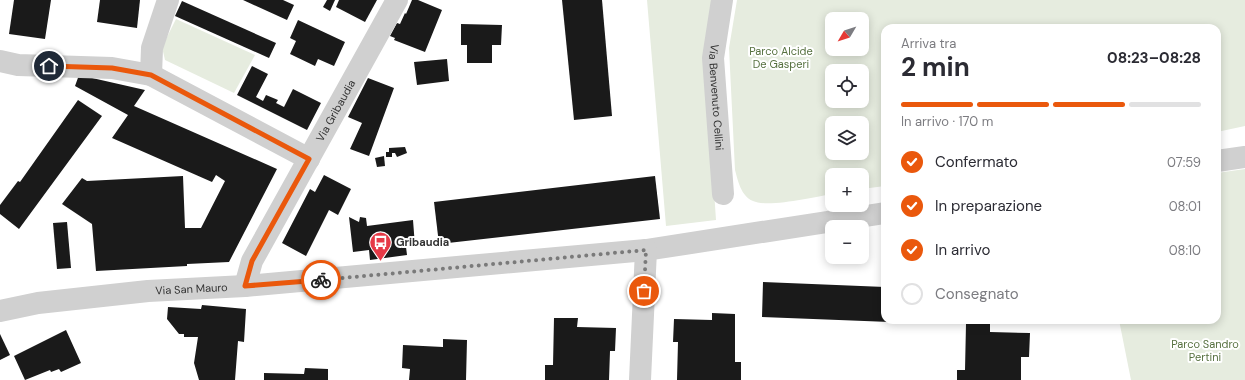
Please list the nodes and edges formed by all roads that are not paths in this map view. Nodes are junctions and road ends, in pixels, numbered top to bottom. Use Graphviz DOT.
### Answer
graph roads {
  1 [pos="168,0"];
  2 [pos="396,0"];
  3 [pos="722,0"];
  4 [pos="0,61"];
  5 [pos="151,75"];
  6 [pos="1245,157"];
  7 [pos="309,159"];
  8 [pos="1221,160"];
  9 [pos="723,194"];
  10 [pos="881,214"];
  11 [pos="646,250"];
  12 [pos="245,286"];
  13 [pos="0,311"];
  14 [pos="640,380"];
  1 -- 5 [label="street"];
  2 -- 7 [label="street, Via Gribaudia"];
  3 -- 9 [label="street, Via Benvenuto Cellini"];
  4 -- 5 [label="street"];
  5 -- 7 [label="street"];
  6 -- 8 [label="street"];
  7 -- 12 [label="street, Via Gribaudia"];
  10 -- 11 [label="street, Via San Mauro"];
  11 -- 12 [label="street, Via San Mauro"];
  11 -- 14 [label="street"];
  12 -- 13 [label="street, Via San Mauro"];
}
